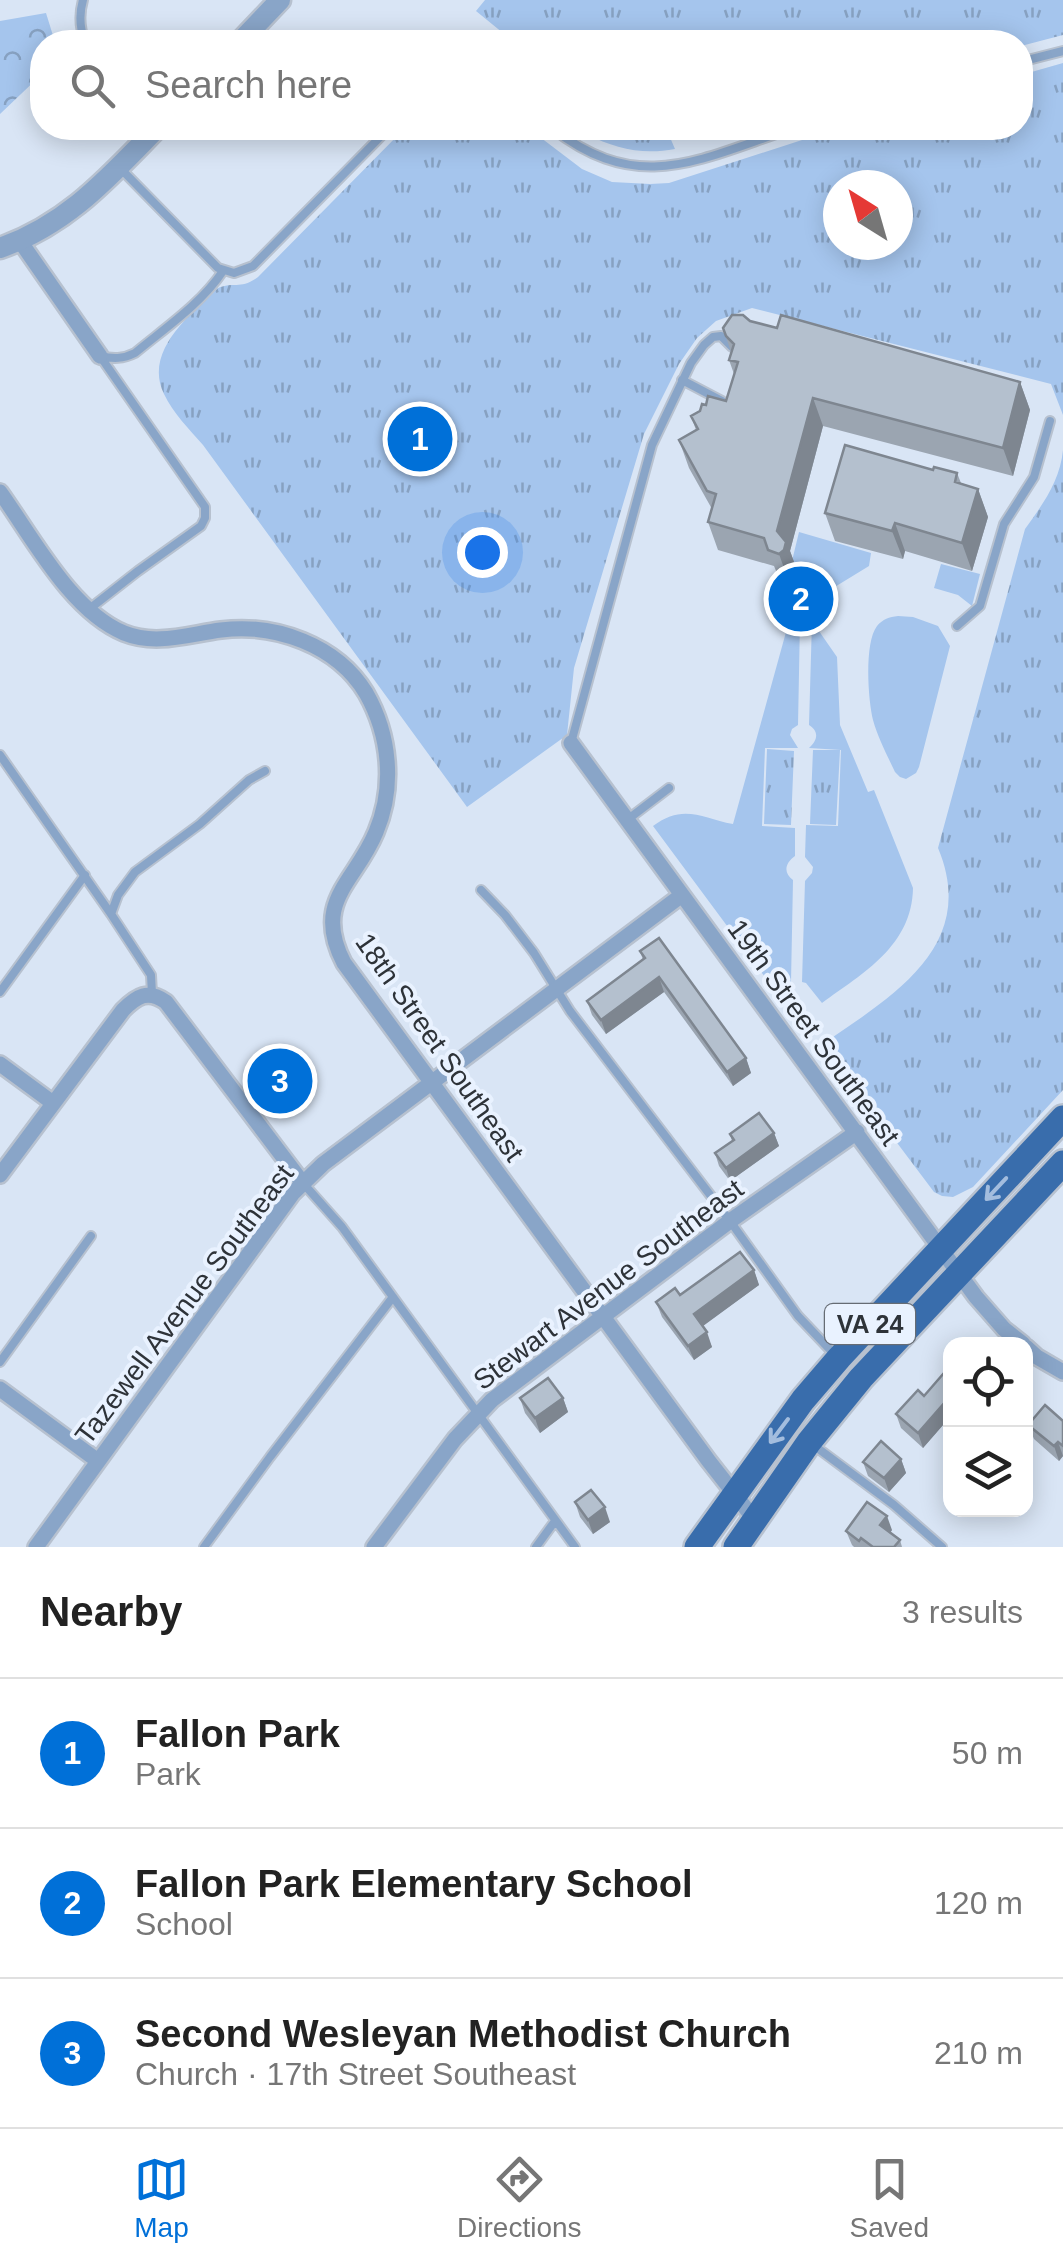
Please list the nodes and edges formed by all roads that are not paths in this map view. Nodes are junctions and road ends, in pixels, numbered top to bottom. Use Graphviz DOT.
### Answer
graph roads {
  1 [pos="83,0"];
  2 [pos="280,0"];
  3 [pos="82,30"];
  4 [pos="251,30"];
  5 [pos="1063,51"];
  6 [pos="1033,59"];
  7 [pos="145,140"];
  8 [pos="376,140"];
  9 [pos="568,140"];
  10 [pos="757,140"];
  11 [pos="119,167"];
  12 [pos="10,244"];
  13 [pos="223,270"];
  14 [pos="732,346"];
  15 [pos="100,356"];
  16 [pos="682,380"];
  17 [pos="724,402"];
  18 [pos="1050,422"];
  19 [pos="0,492"];
  20 [pos="6,514"];
  21 [pos="88,610"];
  22 [pos="957,626"];
  23 [pos="570,743"];
  24 [pos="0,755"];
  25 [pos="265,771"];
  26 [pos="669,788"];
  27 [pos="627,820"];
  28 [pos="85,875"];
  29 [pos="481,890"];
  30 [pos="682,895"];
  31 [pos="112,914"];
  32 [pos="556,990"];
  33 [pos="0,992"];
  34 [pos="152,995"];
  35 [pos="0,1064"];
  36 [pos="432,1083"];
  37 [pos="53,1103"];
  38 [pos="1063,1118"];
  39 [pos="857,1132"];
  40 [pos="1063,1163"];
  41 [pos="0,1174"];
  42 [pos="302,1182"];
  43 [pos="730,1221"];
  44 [pos="90,1236"];
  45 [pos="941,1248"];
  46 [pos="959,1273"];
  47 [pos="393,1297"];
  48 [pos="604,1317"];
  49 [pos="1013,1337"];
  50 [pos="1033,1352"];
  51 [pos="839,1358"];
  52 [pos="0,1362"];
  53 [pos="1063,1372"];
  54 [pos="0,1389"];
  55 [pos="478,1414"];
  56 [pos="809,1442"];
  57 [pos="98,1461"];
  58 [pos="734,1493"];
  59 [pos="555,1521"];
  60 [pos="748,1537"];
  61 [pos="36,1547"];
  62 [pos="204,1547"];
  63 [pos="374,1547"];
  64 [pos="536,1547"];
  65 [pos="575,1547"];
  66 [pos="697,1547"];
  67 [pos="942,1547"];
  1 -- 3 [label="lane"];
  2 -- 4 [label="street"];
  5 -- 6 [label="lane"];
  7 -- 11 [label="street"];
  8 -- 13 [label="lane"];
  9 -- 10 [label="lane"];
  11 -- 12 [label="street"];
  11 -- 13 [label="lane"];
  12 -- 15 [label="street"];
  13 -- 15 [label="lane"];
  14 -- 16 [label="lane"];
  15 -- 21 [label="lane"];
  16 -- 17 [label="lane"];
  16 -- 23 [label="lane"];
  18 -- 22 [label="lane"];
  19 -- 20 [label="street, 18th Street Southeast"];
  20 -- 21 [label="street, 18th Street Southeast"];
  21 -- 36 [label="street, 18th Street Southeast"];
  23 -- 27 [label="street, 19th Street Southeast"];
  24 -- 28 [label="lane"];
  25 -- 31 [label="lane"];
  26 -- 27 [label="lane"];
  27 -- 30 [label="street, 19th Street Southeast"];
  28 -- 31 [label="lane"];
  28 -- 33 [label="lane"];
  29 -- 32 [label="lane"];
  30 -- 32 [label="street, Tazewell Avenue Southeast"];
  30 -- 39 [label="street, 19th Street Southeast"];
  31 -- 34 [label="lane"];
  32 -- 36 [label="street, Tazewell Avenue Southeast"];
  32 -- 43 [label="lane"];
  34 -- 37 [label="street"];
  34 -- 42 [label="street"];
  35 -- 37 [label="street"];
  36 -- 42 [label="street, Tazewell Avenue Southeast"];
  36 -- 48 [label="street, 18th Street Southeast"];
  37 -- 41 [label="street"];
  38 -- 45 [label="main road, VA 24, one-way"];
  39 -- 43 [label="street, Stewart Avenue Southeast"];
  39 -- 45 [label="street, 19th Street Southeast"];
  40 -- 46 [label="main road, VA 24"];
  42 -- 47 [label="lane"];
  42 -- 57 [label="street, Tazewell Avenue Southeast"];
  43 -- 48 [label="street, Stewart Avenue Southeast"];
  43 -- 51 [label="lane"];
  44 -- 52 [label="lane"];
  45 -- 46 [label="street, 19th Street Southeast"];
  45 -- 51 [label="main road, VA 24"];
  46 -- 49 [label="street, 19th Street Southeast"];
  46 -- 56 [label="main road, VA 24"];
  47 -- 55 [label="lane"];
  47 -- 62 [label="lane"];
  48 -- 55 [label="street, Stewart Avenue Southeast"];
  48 -- 58 [label="street, 18th Street Southeast"];
  50 -- 53 [label="street, 19th Street Southeast"];
  51 -- 58 [label="main road, VA 24, one-way"];
  54 -- 57 [label="street"];
  55 -- 59 [label="lane"];
  55 -- 63 [label="street, Stewart Avenue Southeast"];
  56 -- 60 [label="main road, VA 24"];
  56 -- 67 [label="lane"];
  57 -- 61 [label="street, Tazewell Avenue Southeast"];
  58 -- 60 [label="street, 18th Street Southeast"];
  58 -- 66 [label="main road, VA 24"];
  59 -- 64 [label="lane"];
  59 -- 65 [label="lane"];
}
